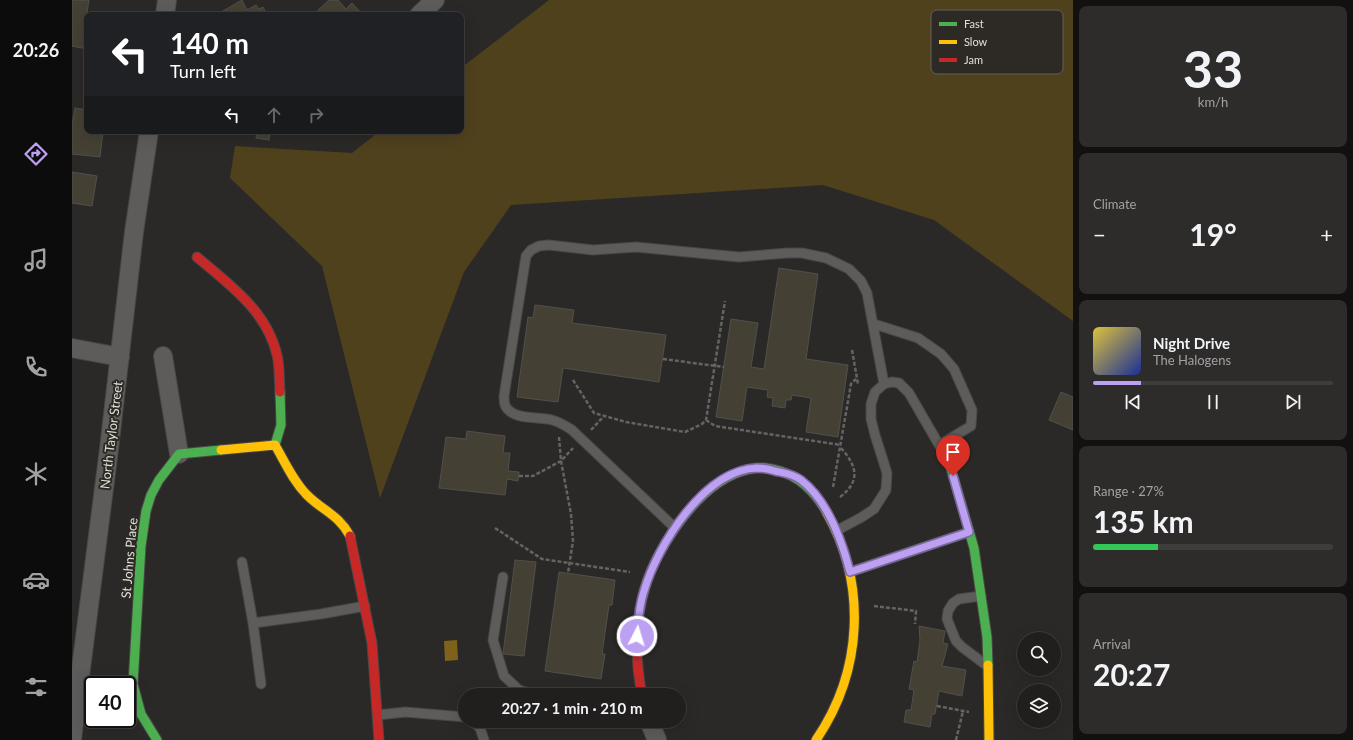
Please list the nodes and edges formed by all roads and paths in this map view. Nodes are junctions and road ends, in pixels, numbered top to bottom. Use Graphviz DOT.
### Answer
graph roads {
  1 [pos="167,0"];
  2 [pos="435,0"];
  3 [pos="165,12"];
  4 [pos="422,12"];
  5 [pos="149,134"];
  6 [pos="197,257"];
  7 [pos="725,301"];
  8 [pos="874,324"];
  9 [pos="72,348"];
  10 [pos="852,350"];
  11 [pos="163,356"];
  12 [pos="120,357"];
  13 [pos="663,359"];
  14 [pos="715,366"];
  15 [pos="724,367"];
  16 [pos="856,379"];
  17 [pos="573,380"];
  18 [pos="858,384"];
  19 [pos="884,384"];
  20 [pos="604,416"];
  21 [pos="706,420"];
  22 [pos="559,422"];
  23 [pos="582,439"];
  24 [pos="275,445"];
  25 [pos="939,445"];
  26 [pos="841,446"];
  27 [pos="179,454"];
  28 [pos="561,461"];
  29 [pos="949,462"];
  30 [pos="519,476"];
  31 [pos="832,490"];
  32 [pos="839,497"];
  33 [pos="495,528"];
  34 [pos="675,528"];
  35 [pos="836,531"];
  36 [pos="969,532"];
  37 [pos="242,562"];
  38 [pos="570,563"];
  39 [pos="622,570"];
  40 [pos="850,572"];
  41 [pos="568,573"];
  42 [pos="503,577"];
  43 [pos="981,596"];
  44 [pos="365,606"];
  45 [pos="871,606"];
  46 [pos="80,617"];
  47 [pos="253,623"];
  48 [pos="915,624"];
  49 [pos="988,666"];
  50 [pos="261,684"];
  51 [pos="517,688"];
  52 [pos="641,688"];
  53 [pos="937,706"];
  54 [pos="963,711"];
  55 [pos="378,715"];
  56 [pos="458,716"];
  57 [pos="989,716"];
  58 [pos="480,728"];
  59 [pos="652,728"];
  60 [pos="72,739"];
  61 [pos="157,740"];
  62 [pos="379,740"];
  63 [pos="484,740"];
  64 [pos="657,740"];
  65 [pos="816,740"];
  66 [pos="956,740"];
  67 [pos="989,740"];
  1 -- 3 [label="street"];
  2 -- 4 [label="street"];
  5 -- 12 [label="street, North Taylor Street"];
  6 -- 24 [label="street"];
  7 -- 14 [label="path"];
  8 -- 19 [label="lane"];
  8 -- 22 [label="lane"];
  8 -- 25 [label="lane"];
  9 -- 12 [label="street"];
  10 -- 16 [label="path"];
  11 -- 27 [label="street"];
  12 -- 46 [label="street, North Taylor Street"];
  13 -- 14 [label="path"];
  14 -- 15 [label="path"];
  14 -- 21 [label="path"];
  16 -- 18 [label="path"];
  16 -- 26 [label="path"];
  17 -- 20 [label="path"];
  19 -- 25 [label="lane"];
  19 -- 35 [label="lane"];
  20 -- 21 [label="path"];
  20 -- 23 [label="path"];
  21 -- 26 [label="path"];
  22 -- 23 [label="lane"];
  22 -- 28 [label="path"];
  23 -- 28 [label="path"];
  23 -- 34 [label="lane"];
  24 -- 27 [label="street"];
  24 -- 44 [label="street"];
  25 -- 29 [label="lane"];
  26 -- 31 [label="path"];
  26 -- 32 [label="path"];
  27 -- 61 [label="street, St Johns Place"];
  28 -- 30 [label="path"];
  28 -- 38 [label="path"];
  29 -- 36 [label="street"];
  33 -- 38 [label="path"];
  34 -- 35 [label="street"];
  34 -- 52 [label="street"];
  35 -- 40 [label="street"];
  36 -- 40 [label="lane"];
  36 -- 43 [label="street"];
  37 -- 47 [label="lane"];
  38 -- 39 [label="path"];
  38 -- 41 [label="path"];
  40 -- 65 [label="street"];
  42 -- 51 [label="lane"];
  43 -- 49 [label="street"];
  43 -- 49 [label="lane"];
  44 -- 47 [label="lane"];
  44 -- 55 [label="street"];
  45 -- 48 [label="path"];
  46 -- 60 [label="street, North Taylor Street"];
  47 -- 50 [label="lane"];
  49 -- 57 [label="street"];
  53 -- 54 [label="path"];
  54 -- 57 [label="path"];
  54 -- 66 [label="path"];
  55 -- 56 [label="lane"];
  55 -- 62 [label="street"];
  57 -- 67 [label="street"];
  58 -- 63 [label="lane"];
  59 -- 64 [label="street"];
}
